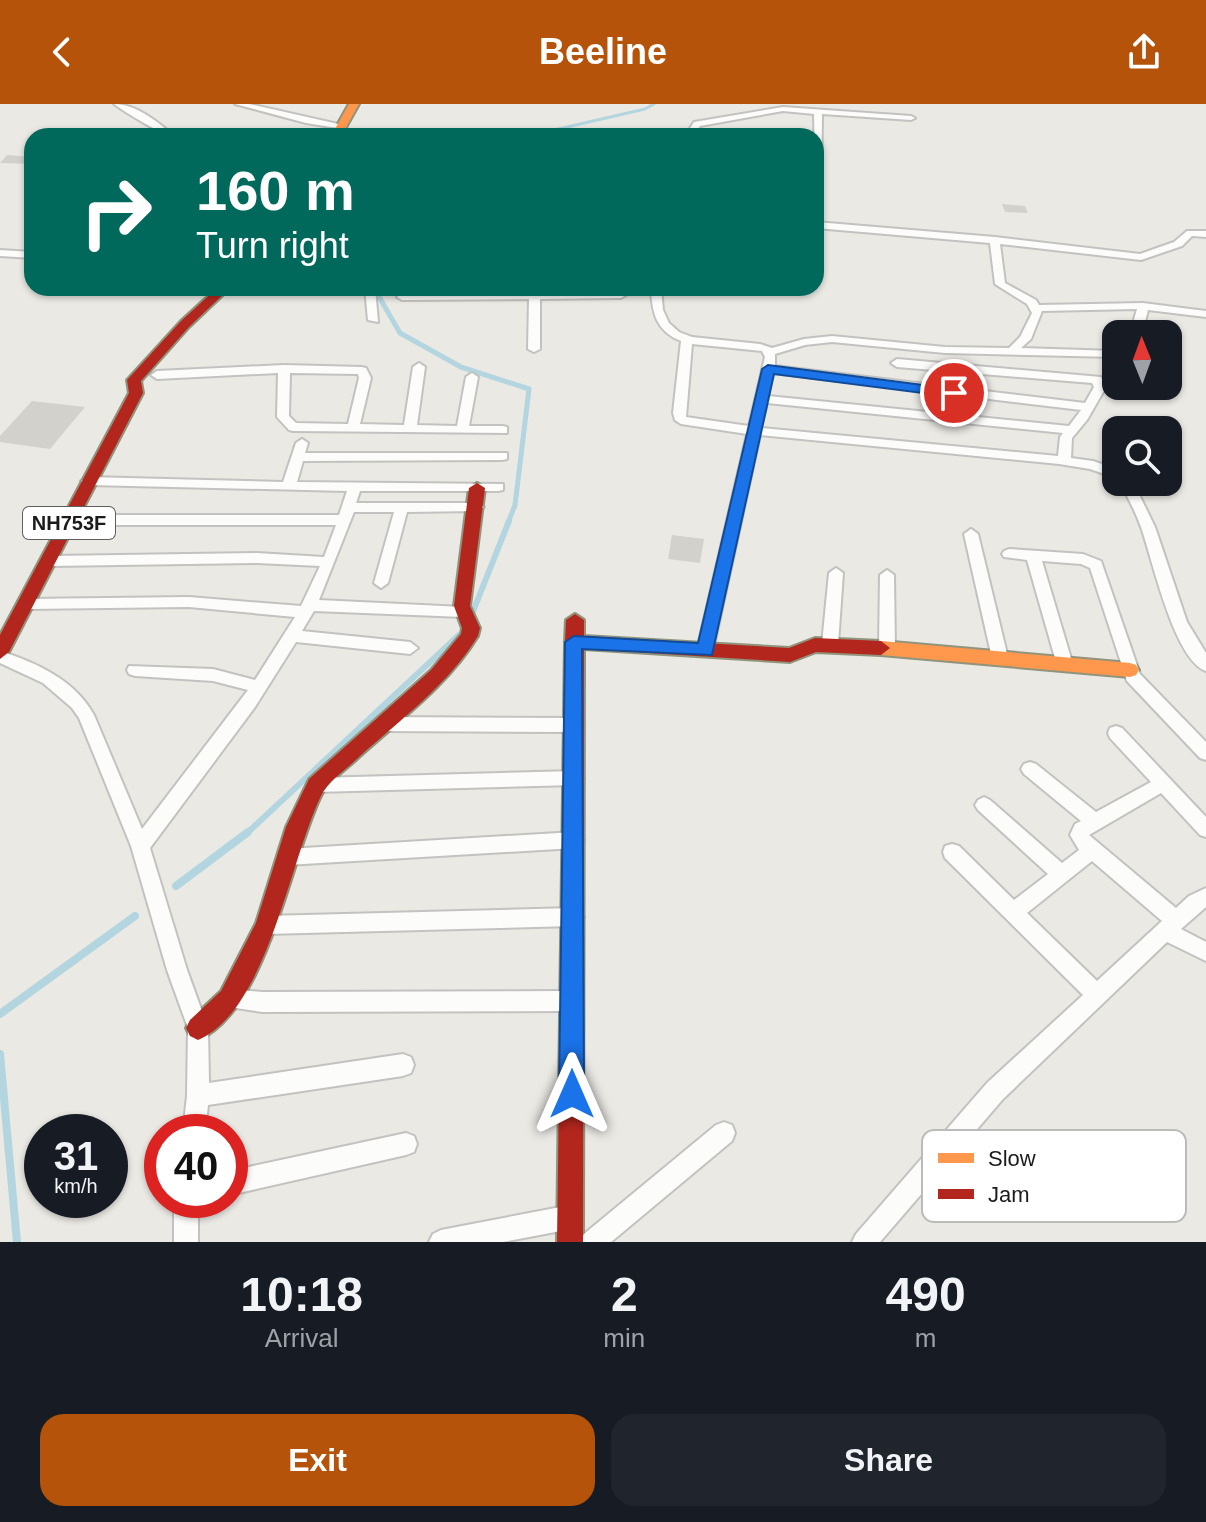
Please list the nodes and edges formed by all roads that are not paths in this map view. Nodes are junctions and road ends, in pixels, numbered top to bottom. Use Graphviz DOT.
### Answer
graph roads {
  1 [pos="118,104"];
  2 [pos="239,104"];
  3 [pos="354,104"];
  4 [pos="364,104"];
  5 [pos="818,111"];
  6 [pos="911,118"];
  7 [pos="159,128"];
  8 [pos="329,128"];
  9 [pos="344,128"];
  10 [pos="345,128"];
  11 [pos="694,128"];
  12 [pos="818,128"];
  13 [pos="824,226"];
  14 [pos="1206,234"];
  15 [pos="995,240"];
  16 [pos="0,253"];
  17 [pos="24,254"];
  18 [pos="215,296"];
  19 [pos="233,296"];
  20 [pos="371,296"];
  21 [pos="435,296"];
  22 [pos="535,296"];
  23 [pos="655,296"];
  24 [pos="402,297"];
  25 [pos="1143,306"];
  26 [pos="1036,308"];
  27 [pos="1206,314"];
  28 [pos="374,320"];
  29 [pos="1140,320"];
  30 [pos="687,341"];
  31 [pos="534,349"];
  32 [pos="1014,349"];
  33 [pos="770,352"];
  34 [pos="1102,353"];
  35 [pos="897,363"];
  36 [pos="419,367"];
  37 [pos="284,369"];
  38 [pos="768,369"];
  39 [pos="157,375"];
  40 [pos="472,377"];
  41 [pos="136,393"];
  42 [pos="761,399"];
  43 [pos="1089,407"];
  44 [pos="353,429"];
  45 [pos="410,430"];
  46 [pos="462,430"];
  47 [pos="503,430"];
  48 [pos="1072,430"];
  49 [pos="754,431"];
  50 [pos="502,456"];
  51 [pos="1064,460"];
  52 [pos="1102,469"];
  53 [pos="88,481"];
  54 [pos="289,485"];
  55 [pos="355,486"];
  56 [pos="498,487"];
  57 [pos="1134,496"];
  58 [pos="477,497"];
  59 [pos="402,507"];
  60 [pos="347,514"];
  61 [pos="70,520"];
  62 [pos="971,534"];
  63 [pos="1009,554"];
  64 [pos="1033,555"];
  65 [pos="51,561"];
  66 [pos="329,562"];
  67 [pos="836,573"];
  68 [pos="887,575"];
  69 [pos="381,583"];
  70 [pos="26,604"];
  71 [pos="308,609"];
  72 [pos="463,612"];
  73 [pos="575,620"];
  74 [pos="291,636"];
  75 [pos="574,642"];
  76 [pos="830,644"];
  77 [pos="410,648"];
  78 [pos="887,649"];
  79 [pos="705,650"];
  80 [pos="0,655"];
  81 [pos="1000,658"];
  82 [pos="1065,665"];
  83 [pos="1206,665"];
  84 [pos="135,670"];
  85 [pos="1130,670"];
  86 [pos="257,687"];
  87 [pos="382,724"];
  88 [pos="575,725"];
  89 [pos="1116,733"];
  90 [pos="1206,753"];
  91 [pos="1030,769"];
  92 [pos="575,778"];
  93 [pos="1164,783"];
  94 [pos="316,785"];
  95 [pos="984,805"];
  96 [pos="1095,822"];
  97 [pos="1206,829"];
  98 [pos="575,840"];
  99 [pos="140,846"];
  100 [pos="1093,850"];
  101 [pos="952,852"];
  102 [pos="287,857"];
  103 [pos="1062,874"];
  104 [pos="1206,897"];
  105 [pos="1013,912"];
  106 [pos="574,917"];
  107 [pos="266,925"];
  108 [pos="1170,926"];
  109 [pos="1206,952"];
  110 [pos="1097,995"];
  111 [pos="229,999"];
  112 [pos="572,1001"];
  113 [pos="198,1028"];
  114 [pos="403,1065"];
  115 [pos="198,1096"];
  116 [pos="196,1114"];
  117 [pos="961,1130"];
  118 [pos="724,1133"];
  119 [pos="406,1144"];
  120 [pos="922,1175"];
  121 [pos="248,1179"];
  122 [pos="571,1217"];
  123 [pos="186,1218"];
  124 [pos="186,1242"];
  125 [pos="441,1242"];
  126 [pos="570,1242"];
  127 [pos="592,1242"];
  128 [pos="864,1242"];
  1 -- 7 [label="street"];
  2 -- 8 [label="street"];
  3 -- 9 [label="main road"];
  4 -- 10 [label="main road"];
  5 -- 6 [label="street"];
  5 -- 11 [label="street"];
  5 -- 12 [label="street"];
  13 -- 15 [label="street"];
  14 -- 15 [label="street"];
  15 -- 26 [label="street"];
  16 -- 17 [label="street"];
  18 -- 41 [label="main road, NH753F"];
  19 -- 39 [label="main road, NH753F"];
  20 -- 28 [label="street"];
  21 -- 24 [label="street"];
  22 -- 31 [label="street"];
  23 -- 30 [label="street"];
  25 -- 26 [label="street"];
  25 -- 27 [label="street"];
  25 -- 29 [label="street"];
  26 -- 32 [label="street"];
  30 -- 33 [label="street"];
  30 -- 49 [label="street"];
  32 -- 33 [label="street"];
  32 -- 34 [label="street"];
  33 -- 38 [label="street"];
  35 -- 43 [label="street"];
  36 -- 45 [label="street"];
  37 -- 39 [label="street"];
  37 -- 44 [label="street"];
  37 -- 44 [label="street"];
  38 -- 42 [label="street"];
  38 -- 43 [label="street"];
  39 -- 41 [label="main road, NH753F"];
  40 -- 46 [label="street"];
  41 -- 53 [label="main road, NH753F"];
  42 -- 48 [label="street"];
  42 -- 49 [label="street"];
  43 -- 48 [label="street"];
  44 -- 45 [label="street"];
  45 -- 46 [label="street"];
  46 -- 47 [label="street"];
  48 -- 51 [label="street"];
  49 -- 51 [label="street"];
  49 -- 79 [label="street"];
  50 -- 54 [label="street"];
  51 -- 52 [label="street"];
  53 -- 54 [label="street"];
  53 -- 61 [label="main road, NH753F"];
  54 -- 55 [label="street"];
  55 -- 58 [label="street"];
  55 -- 60 [label="street"];
  56 -- 58 [label="street"];
  57 -- 83 [label="street"];
  58 -- 59 [label="street"];
  58 -- 72 [label="main road"];
  59 -- 60 [label="street"];
  59 -- 69 [label="street"];
  60 -- 61 [label="street"];
  60 -- 66 [label="street"];
  61 -- 65 [label="main road, NH753F"];
  62 -- 81 [label="street"];
  63 -- 64 [label="street"];
  64 -- 82 [label="street"];
  64 -- 85 [label="street"];
  65 -- 66 [label="street"];
  65 -- 70 [label="main road, NH753F"];
  66 -- 71 [label="street"];
  67 -- 76 [label="street"];
  68 -- 78 [label="street"];
  70 -- 71 [label="street"];
  70 -- 80 [label="main road, NH753F"];
  71 -- 72 [label="street"];
  71 -- 74 [label="street"];
  72 -- 87 [label="main road"];
  73 -- 75 [label="main road"];
  74 -- 77 [label="street"];
  74 -- 86 [label="street"];
  75 -- 79 [label="main road"];
  75 -- 88 [label="main road"];
  76 -- 78 [label="main road"];
  76 -- 79 [label="main road"];
  78 -- 81 [label="main road"];
  80 -- 99 [label="street"];
  81 -- 82 [label="main road"];
  82 -- 85 [label="main road"];
  84 -- 86 [label="street"];
  85 -- 90 [label="street"];
  86 -- 99 [label="street"];
  87 -- 88 [label="street"];
  87 -- 94 [label="main road"];
  88 -- 92 [label="main road"];
  89 -- 93 [label="street"];
  91 -- 96 [label="street"];
  92 -- 94 [label="street"];
  92 -- 98 [label="main road"];
  93 -- 96 [label="street"];
  93 -- 97 [label="street"];
  94 -- 102 [label="main road"];
  95 -- 103 [label="street"];
  96 -- 100 [label="street"];
  98 -- 102 [label="street"];
  98 -- 106 [label="main road"];
  99 -- 113 [label="street"];
  100 -- 103 [label="street"];
  100 -- 108 [label="street"];
  101 -- 105 [label="street"];
  102 -- 107 [label="main road"];
  103 -- 105 [label="street"];
  104 -- 108 [label="street"];
  105 -- 110 [label="street"];
  106 -- 107 [label="street"];
  106 -- 112 [label="main road"];
  107 -- 111 [label="main road"];
  108 -- 109 [label="street"];
  108 -- 110 [label="street"];
  110 -- 117 [label="street"];
  111 -- 112 [label="street"];
  111 -- 113 [label="main road"];
  112 -- 122 [label="main road"];
  113 -- 115 [label="street"];
  114 -- 115 [label="street"];
  115 -- 116 [label="street"];
  118 -- 127 [label="street"];
  119 -- 121 [label="street"];
  120 -- 128 [label="street"];
  122 -- 125 [label="street"];
  122 -- 126 [label="main road"];
  123 -- 124 [label="street"];
}
